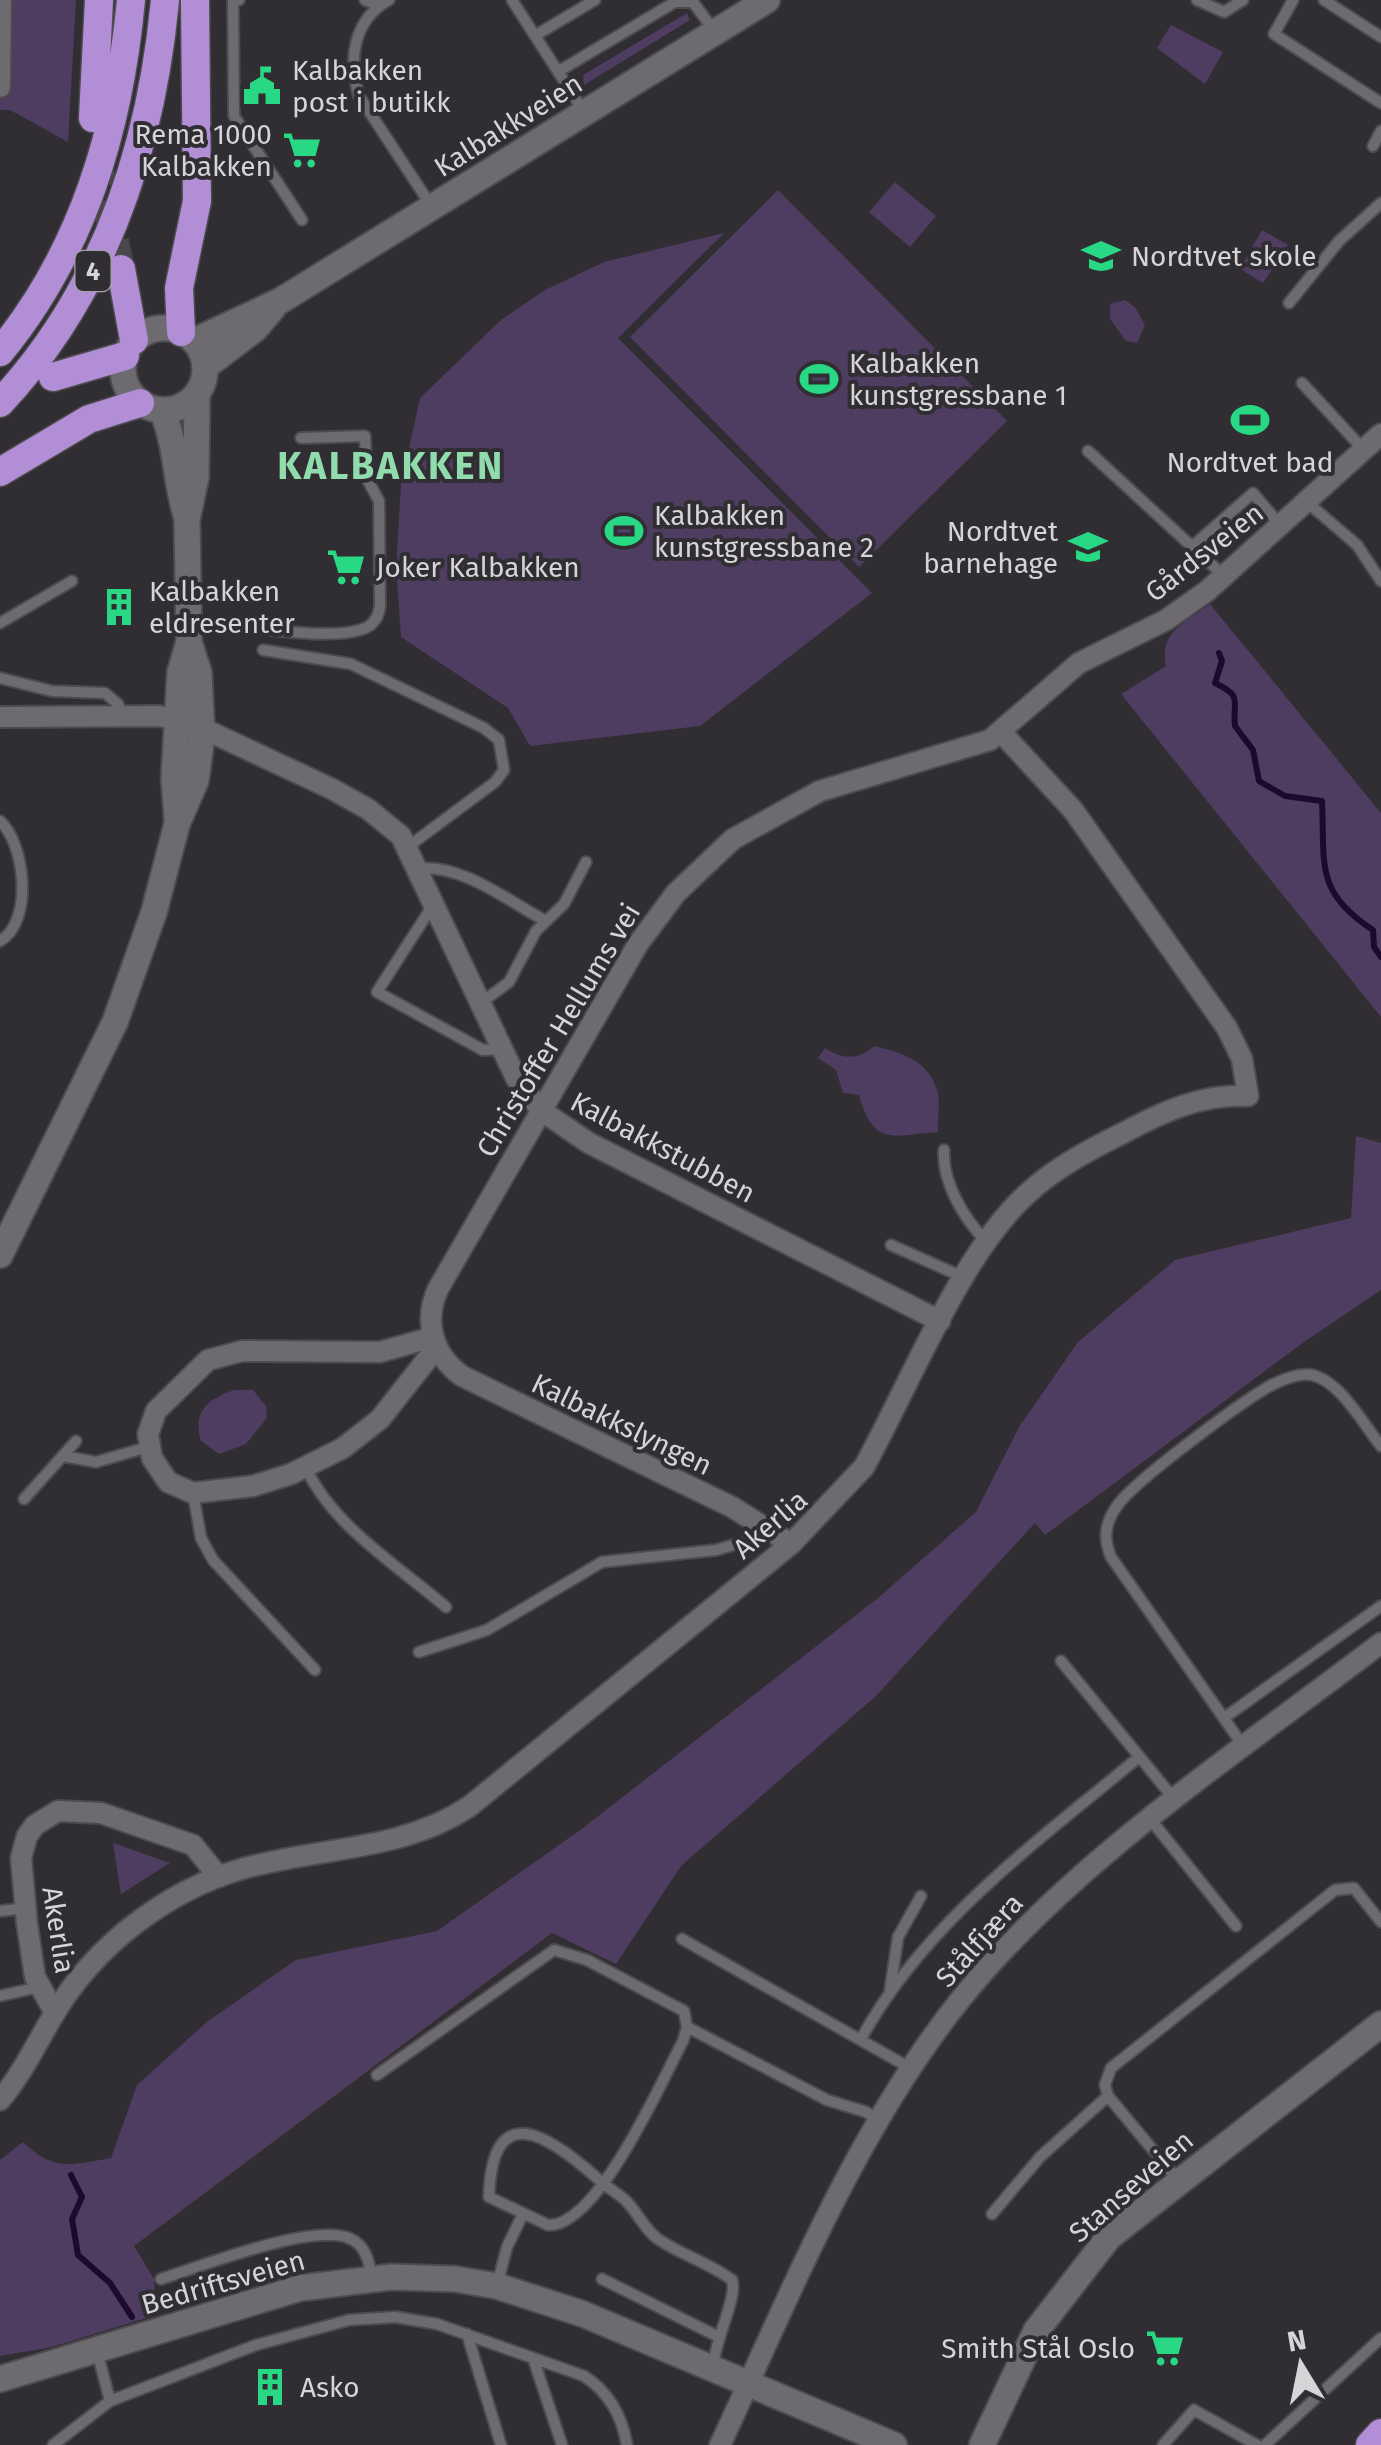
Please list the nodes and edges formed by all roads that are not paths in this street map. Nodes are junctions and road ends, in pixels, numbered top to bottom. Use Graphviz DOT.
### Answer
graph roads {
  1 [pos="1,0"];
  2 [pos="98,0"];
  3 [pos="131,0"];
  4 [pos="164,0"];
  5 [pos="195,0"];
  6 [pos="240,0"];
  7 [pos="365,0"];
  8 [pos="512,0"];
  9 [pos="595,0"];
  10 [pos="767,0"];
  11 [pos="1197,0"];
  12 [pos="1243,0"];
  13 [pos="1293,0"];
  14 [pos="1324,0"];
  15 [pos="384,3"];
  16 [pos="660,4"];
  17 [pos="716,32"];
  18 [pos="536,35"];
  19 [pos="1381,38"];
  20 [pos="559,71"];
  21 [pos="0,88"];
  22 [pos="1381,103"];
  23 [pos="584,112"];
  24 [pos="93,118"];
  25 [pos="1381,131"];
  26 [pos="1372,146"];
  27 [pos="1381,203"];
  28 [pos="432,208"];
  29 [pos="302,220"];
  30 [pos="121,268"];
  31 [pos="280,300"];
  32 [pos="1288,303"];
  33 [pos="188,337"];
  34 [pos="129,348"];
  35 [pos="0,352"];
  36 [pos="205,367"];
  37 [pos="52,376"];
  38 [pos="1302,383"];
  39 [pos="197,394"];
  40 [pos="0,402"];
  41 [pos="151,407"];
  42 [pos="1381,434"];
  43 [pos="301,438"];
  44 [pos="1364,450"];
  45 [pos="1088,451"];
  46 [pos="0,472"];
  47 [pos="1308,503"];
  48 [pos="187,520"];
  49 [pos="1281,527"];
  50 [pos="1194,545"];
  51 [pos="1225,576"];
  52 [pos="72,581"];
  53 [pos="1381,581"];
  54 [pos="0,623"];
  55 [pos="188,632"];
  56 [pos="263,650"];
  57 [pos="0,678"];
  58 [pos="122,716"];
  59 [pos="0,717"];
  60 [pos="190,723"];
  61 [pos="1001,732"];
  62 [pos="0,821"];
  63 [pos="408,846"];
  64 [pos="586,862"];
  65 [pos="420,868"];
  66 [pos="436,902"];
  67 [pos="544,920"];
  68 [pos="0,940"];
  69 [pos="482,1002"];
  70 [pos="503,1049"];
  71 [pos="542,1111"];
  72 [pos="944,1150"];
  73 [pos="987,1242"];
  74 [pos="891,1245"];
  75 [pos="0,1256"];
  76 [pos="966,1278"];
  77 [pos="940,1322"];
  78 [pos="435,1342"];
  79 [pos="76,1442"];
  80 [pos="1381,1446"];
  81 [pos="148,1447"];
  82 [pos="63,1456"];
  83 [pos="306,1468"];
  84 [pos="193,1493"];
  85 [pos="24,1498"];
  86 [pos="782,1538"];
  87 [pos="1381,1606"];
  88 [pos="446,1607"];
  89 [pos="1381,1643"];
  90 [pos="419,1652"];
  91 [pos="1060,1661"];
  92 [pos="314,1670"];
  93 [pos="1224,1718"];
  94 [pos="1245,1748"];
  95 [pos="1139,1757"];
  96 [pos="1176,1801"];
  97 [pos="1151,1820"];
  98 [pos="220,1877"];
  99 [pos="921,1896"];
  100 [pos="26,1908"];
  101 [pos="0,1912"];
  102 [pos="1381,1922"];
  103 [pos="1236,1926"];
  104 [pos="682,1939"];
  105 [pos="39,1988"];
  106 [pos="890,1991"];
  107 [pos="0,1996"];
  108 [pos="55,2013"];
  109 [pos="1381,2024"];
  110 [pos="687,2027"];
  111 [pos="861,2039"];
  112 [pos="910,2068"];
  113 [pos="377,2075"];
  114 [pos="1108,2096"];
  115 [pos="0,2100"];
  116 [pos="878,2120"];
  117 [pos="1179,2181"];
  118 [pos="602,2184"];
  119 [pos="992,2214"];
  120 [pos="522,2216"];
  121 [pos="371,2279"];
  122 [pos="602,2279"];
  123 [pos="161,2280"];
  124 [pos="497,2286"];
  125 [pos="467,2334"];
  126 [pos="717,2336"];
  127 [pos="1381,2338"];
  128 [pos="97,2351"];
  129 [pos="533,2358"];
  130 [pos="712,2368"];
  131 [pos="1,2378"];
  132 [pos="748,2383"];
  133 [pos="110,2401"];
  134 [pos="1381,2433"];
  135 [pos="630,2444"];
  136 [pos="53,2445"];
  137 [pos="501,2445"];
  138 [pos="562,2445"];
  139 [pos="720,2445"];
  140 [pos="894,2445"];
  141 [pos="982,2445"];
  142 [pos="1163,2445"];
  143 [pos="1257,2445"];
  144 [pos="1265,2445"];
  145 [pos="1370,2445"];
  1 -- 21 [label="street"];
  2 -- 24 [label="highway"];
  3 -- 35 [label="highway, 4"];
  4 -- 40 [label="highway, 4"];
  5 -- 33 [label="highway"];
  6 -- 29 [label="lane"];
  7 -- 15 [label="lane"];
  8 -- 18 [label="lane"];
  9 -- 18 [label="lane"];
  10 -- 17 [label="street, Kalbakkveien"];
  11 -- 12 [label="lane"];
  13 -- 22 [label="lane"];
  14 -- 19 [label="lane"];
  15 -- 28 [label="lane"];
  16 -- 17 [label="lane"];
  16 -- 20 [label="lane"];
  17 -- 23 [label="street, Kalbakkveien"];
  18 -- 20 [label="lane"];
  20 -- 23 [label="lane"];
  23 -- 28 [label="street, Kalbakkveien"];
  25 -- 26 [label="lane"];
  27 -- 32 [label="lane"];
  28 -- 31 [label="street, Kalbakkveien"];
  30 -- 34 [label="highway"];
  31 -- 33 [label="street, Kalbakkveien"];
  31 -- 36 [label="street, Kalbakkveien"];
  33 -- 34 [label="street"];
  33 -- 36 [label="street"];
  34 -- 37 [label="highway"];
  34 -- 41 [label="street"];
  36 -- 39 [label="street"];
  38 -- 44 [label="lane"];
  39 -- 41 [label="street"];
  39 -- 48 [label="street"];
  41 -- 46 [label="highway"];
  41 -- 48 [label="street"];
  42 -- 44 [label="street, Gårdsveien"];
  43 -- 55 [label="lane"];
  44 -- 47 [label="street, Gårdsveien"];
  45 -- 50 [label="lane"];
  47 -- 49 [label="street, Gårdsveien"];
  47 -- 53 [label="lane"];
  48 -- 55 [label="street"];
  49 -- 50 [label="lane"];
  49 -- 51 [label="street, Gårdsveien"];
  50 -- 51 [label="lane"];
  51 -- 61 [label="street, Gårdsveien"];
  52 -- 54 [label="lane"];
  55 -- 60 [label="street"];
  56 -- 63 [label="lane"];
  57 -- 58 [label="lane"];
  58 -- 59 [label="street"];
  58 -- 60 [label="street"];
  60 -- 63 [label="street, Kalbakkstubben"];
  60 -- 75 [label="street"];
  61 -- 71 [label="street, Christoffer Hellums vei"];
  61 -- 73 [label="street, Akerlia"];
  62 -- 68 [label="lane"];
  63 -- 65 [label="street, Kalbakkstubben"];
  64 -- 67 [label="lane"];
  65 -- 66 [label="street, Kalbakkstubben"];
  65 -- 67 [label="lane"];
  66 -- 69 [label="street, Kalbakkstubben"];
  66 -- 70 [label="lane"];
  67 -- 69 [label="lane"];
  69 -- 70 [label="street, Kalbakkstubben"];
  70 -- 71 [label="street, Kalbakkstubben"];
  71 -- 77 [label="street, Kalbakkstubben"];
  71 -- 78 [label="street, Christoffer Hellums vei"];
  72 -- 73 [label="lane"];
  73 -- 76 [label="street, Akerlia"];
  74 -- 76 [label="lane"];
  76 -- 77 [label="street, Akerlia"];
  77 -- 86 [label="street, Akerlia"];
  78 -- 81 [label="street"];
  78 -- 83 [label="street"];
  78 -- 86 [label="street, Kalbakkslyngen"];
  79 -- 82 [label="lane"];
  80 -- 93 [label="lane"];
  81 -- 82 [label="lane"];
  81 -- 84 [label="street"];
  82 -- 85 [label="lane"];
  83 -- 84 [label="street"];
  83 -- 88 [label="lane"];
  84 -- 92 [label="lane"];
  86 -- 90 [label="lane"];
  86 -- 98 [label="street, Akerlia"];
  87 -- 93 [label="lane"];
  89 -- 94 [label="street, Stålfjæra"];
  91 -- 95 [label="lane"];
  93 -- 94 [label="lane"];
  94 -- 96 [label="street, Stålfjæra"];
  95 -- 96 [label="lane"];
  95 -- 106 [label="lane"];
  96 -- 97 [label="street, Stålfjæra"];
  97 -- 103 [label="lane"];
  97 -- 112 [label="street, Stålfjæra"];
  98 -- 100 [label="street, Akerlia"];
  98 -- 108 [label="street, Akerlia"];
  99 -- 106 [label="lane"];
  100 -- 101 [label="lane"];
  100 -- 105 [label="street, Akerlia"];
  102 -- 114 [label="lane"];
  104 -- 111 [label="lane"];
  105 -- 107 [label="lane"];
  105 -- 108 [label="street, Akerlia"];
  106 -- 111 [label="lane"];
  108 -- 115 [label="street, Akerlia"];
  109 -- 117 [label="street, Stanseveien"];
  110 -- 113 [label="lane"];
  110 -- 116 [label="lane"];
  110 -- 118 [label="lane"];
  111 -- 112 [label="lane"];
  112 -- 116 [label="street, Stålfjæra"];
  114 -- 117 [label="lane"];
  114 -- 119 [label="lane"];
  116 -- 132 [label="street, Stålfjæra"];
  117 -- 141 [label="street, Stanseveien"];
  118 -- 120 [label="lane"];
  118 -- 120 [label="lane"];
  118 -- 126 [label="lane"];
  120 -- 124 [label="lane"];
  121 -- 123 [label="lane"];
  121 -- 124 [label="street, Bedriftsveien"];
  121 -- 128 [label="street, Bedriftsveien"];
  122 -- 126 [label="lane"];
  124 -- 130 [label="street, Bedriftsveien"];
  125 -- 129 [label="lane"];
  125 -- 133 [label="lane"];
  125 -- 137 [label="lane"];
  126 -- 130 [label="lane"];
  127 -- 144 [label="lane"];
  128 -- 131 [label="street, Bedriftsveien"];
  128 -- 133 [label="lane"];
  129 -- 135 [label="lane"];
  129 -- 138 [label="lane"];
  130 -- 132 [label="street, Bedriftsveien"];
  132 -- 139 [label="street"];
  132 -- 140 [label="street, Bedriftsveien"];
  133 -- 136 [label="lane"];
  134 -- 145 [label="highway"];
  142 -- 143 [label="lane"];
}
